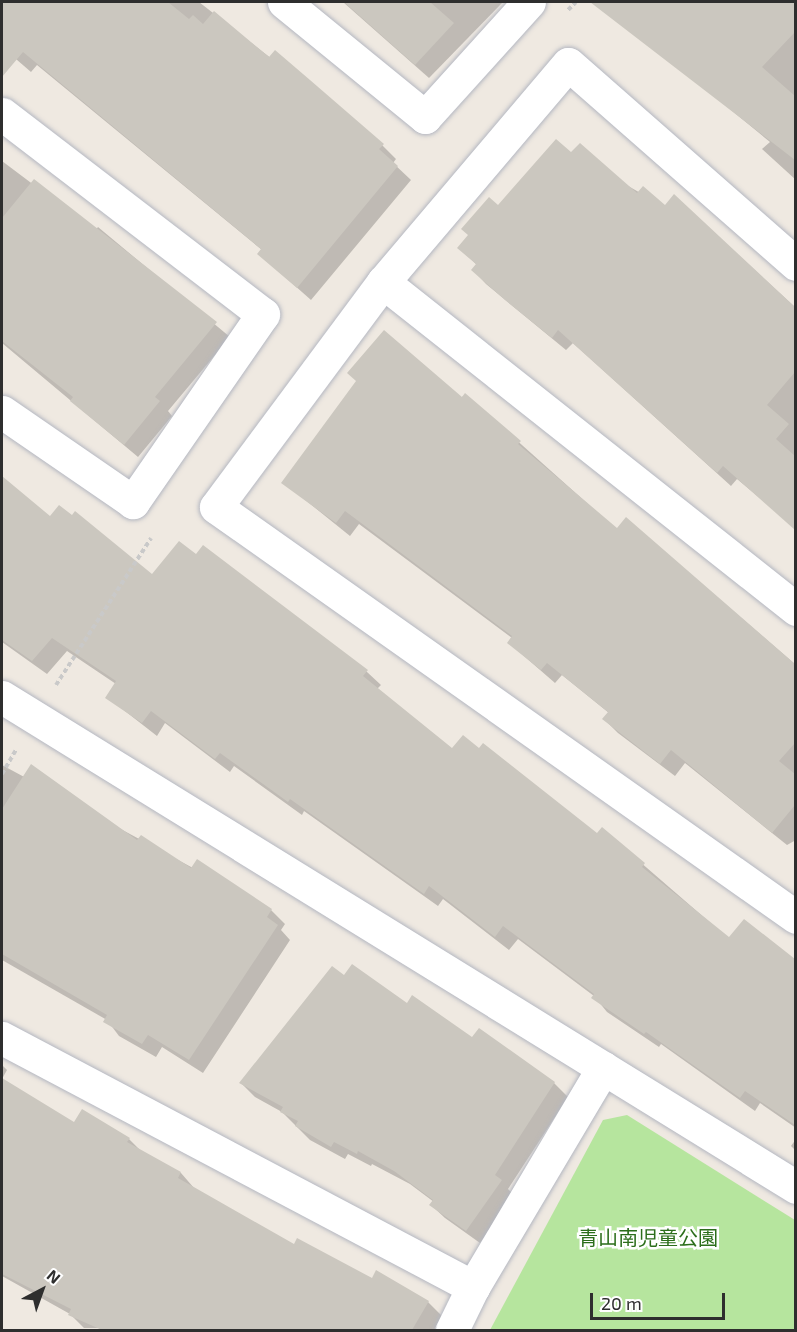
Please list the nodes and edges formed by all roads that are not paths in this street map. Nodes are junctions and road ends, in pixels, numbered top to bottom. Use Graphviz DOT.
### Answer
graph roads {
  1 [pos="284,2"];
  2 [pos="529,2"];
  3 [pos="2,114"];
  4 [pos="795,264"];
  5 [pos="383,282"];
  6 [pos="2,412"];
  7 [pos="795,609"];
  8 [pos="2,698"];
  9 [pos="795,917"];
  10 [pos="2,1038"];
  11 [pos="603,1068"];
  12 [pos="795,1187"];
  13 [pos="473,1287"];
  14 [pos="452,1330"];
  1 -- 2 [label="street"];
  3 -- 6 [label="street"];
  4 -- 5 [label="street"];
  5 -- 7 [label="street"];
  5 -- 9 [label="street"];
  8 -- 11 [label="street"];
  10 -- 13 [label="street"];
  11 -- 12 [label="street"];
  11 -- 13 [label="street"];
  13 -- 14 [label="street"];
}
